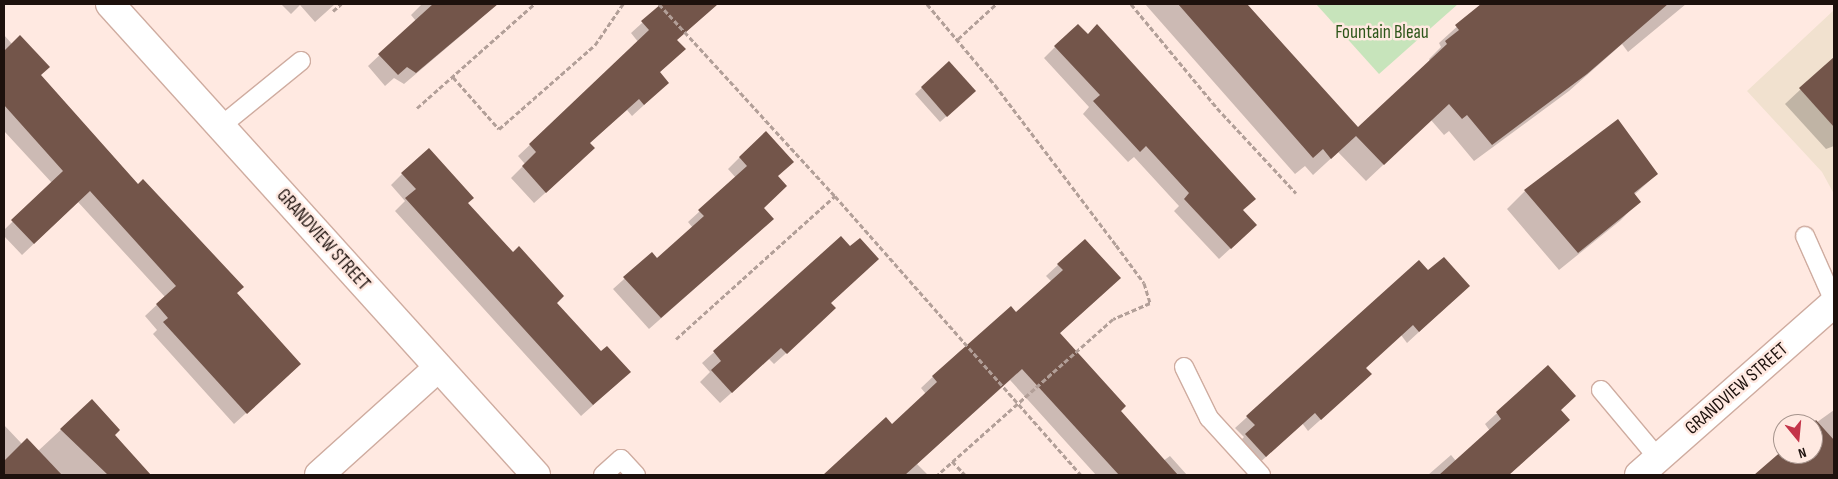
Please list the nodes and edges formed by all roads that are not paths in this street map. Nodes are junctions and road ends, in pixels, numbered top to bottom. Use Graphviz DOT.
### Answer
graph roads {
  1 [pos="110,4"];
  2 [pos="301,60"];
  3 [pos="221,126"];
  4 [pos="1805,236"];
  5 [pos="1834,302"];
  6 [pos="1184,367"];
  7 [pos="438,368"];
  8 [pos="1601,390"];
  9 [pos="1649,467"];
  10 [pos="319,475"];
  11 [pos="536,475"];
  12 [pos="603,475"];
  13 [pos="636,475"];
  14 [pos="1262,475"];
  1 -- 3 [label="street, GRANDVIEW STREET"];
  2 -- 3 [label="lane"];
  3 -- 7 [label="street, GRANDVIEW STREET"];
  4 -- 5 [label="lane"];
  5 -- 9 [label="street, GRANDVIEW STREET"];
  6 -- 14 [label="lane"];
  7 -- 10 [label="street"];
  7 -- 11 [label="street, GRANDVIEW STREET"];
  8 -- 9 [label="lane"];
  12 -- 13 [label="lane"];
}
